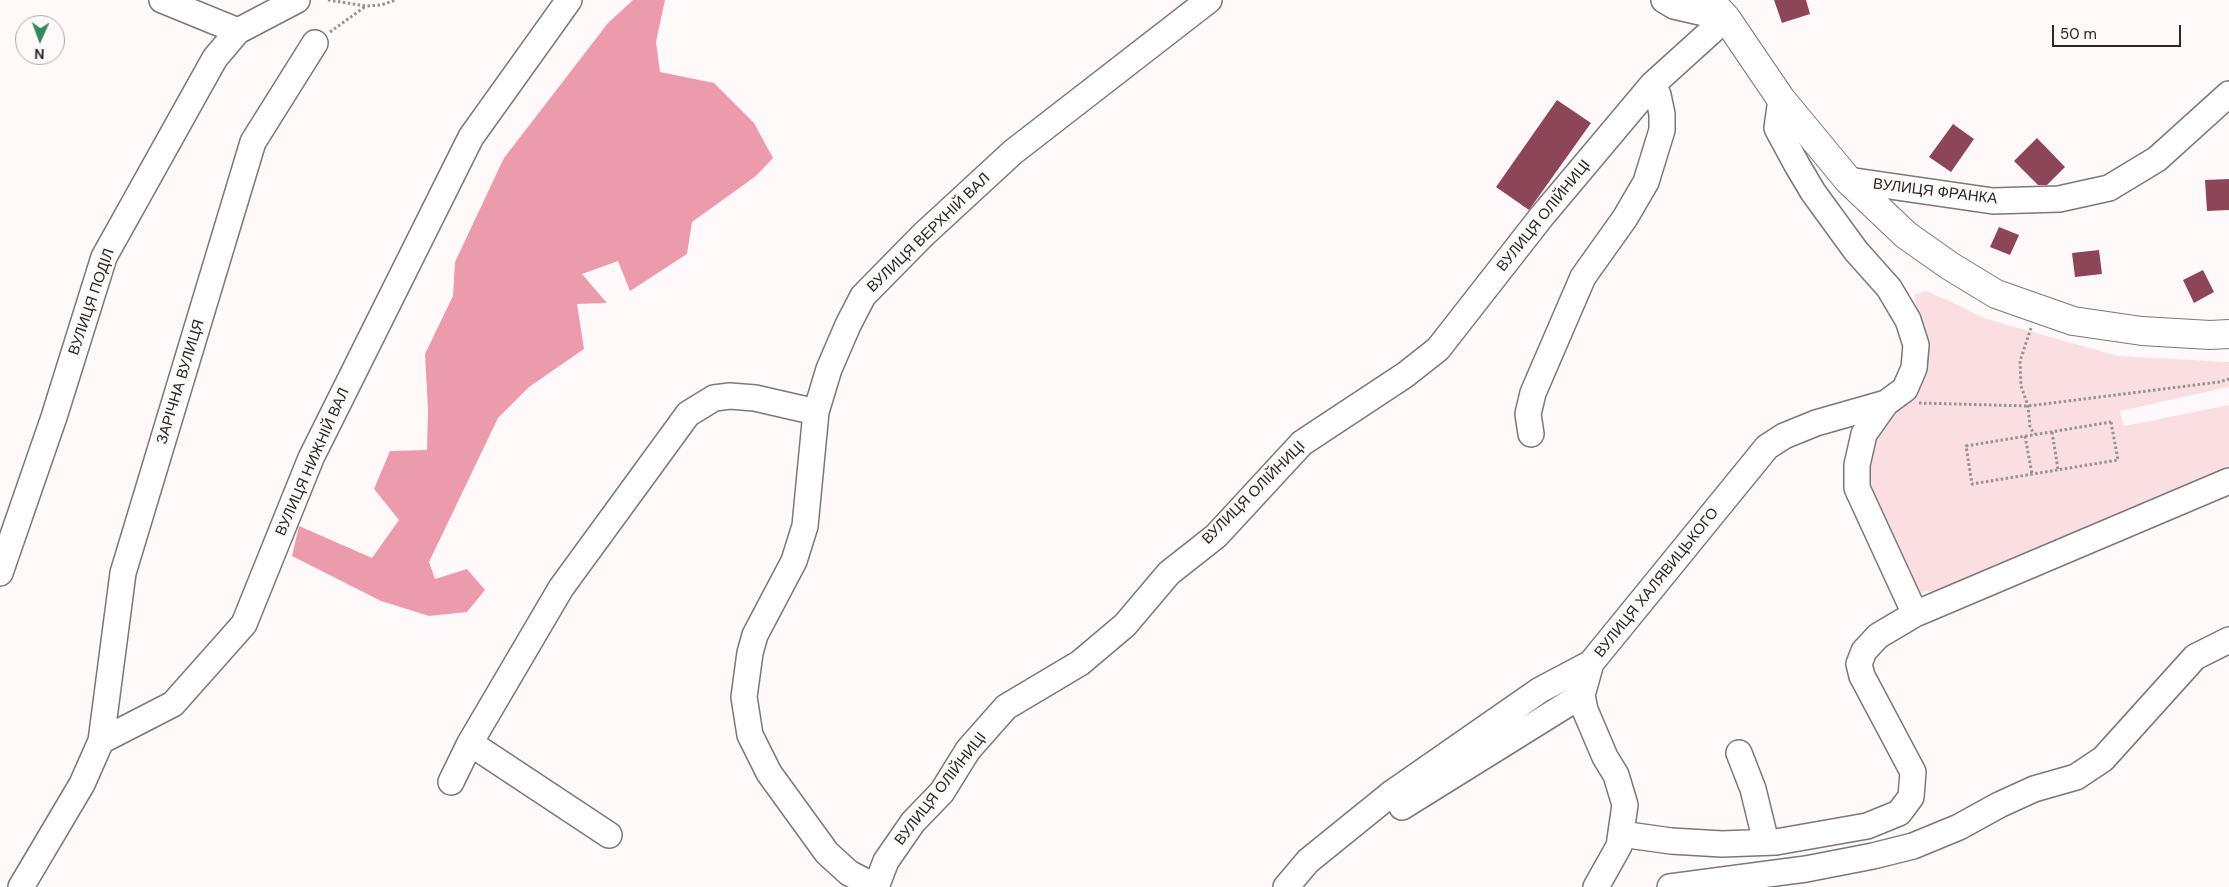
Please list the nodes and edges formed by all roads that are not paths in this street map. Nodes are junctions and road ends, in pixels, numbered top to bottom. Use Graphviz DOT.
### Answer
graph roads {
  1 [pos="162,0"];
  2 [pos="297,0"];
  3 [pos="569,0"];
  4 [pos="1209,0"];
  5 [pos="1664,0"];
  6 [pos="1717,9"];
  7 [pos="238,31"];
  8 [pos="315,42"];
  9 [pos="1652,85"];
  10 [pos="2229,94"];
  11 [pos="1782,99"];
  12 [pos="1848,180"];
  13 [pos="2229,334"];
  14 [pos="1886,403"];
  15 [pos="816,412"];
  16 [pos="1531,434"];
  17 [pos="2229,481"];
  18 [pos="0,573"];
  19 [pos="1915,614"];
  20 [pos="2229,640"];
  21 [pos="1592,663"];
  22 [pos="1582,695"];
  23 [pos="101,740"];
  24 [pos="470,743"];
  25 [pos="1739,754"];
  26 [pos="451,782"];
  27 [pos="1402,807"];
  28 [pos="610,834"];
  29 [pos="1621,834"];
  30 [pos="1766,842"];
  31 [pos="21,887"];
  32 [pos="876,887"];
  33 [pos="1286,887"];
  34 [pos="1596,887"];
  35 [pos="1670,887"];
  1 -- 7 [label="street"];
  2 -- 7 [label="street, ВУЛИЦЯ ПОДІЛ"];
  3 -- 23 [label="street, ВУЛИЦЯ НИЖНІЙ ВАЛ"];
  4 -- 15 [label="street, ВУЛИЦЯ ВЕРХНІЙ ВАЛ"];
  5 -- 6 [label="street"];
  6 -- 9 [label="street, ВУЛИЦЯ ОЛІЙНИЦІ"];
  6 -- 11 [label="main road"];
  7 -- 18 [label="street, ВУЛИЦЯ ПОДІЛ"];
  8 -- 23 [label="street, ЗАРІЧНА ВУЛИЦЯ"];
  9 -- 16 [label="street"];
  9 -- 32 [label="street, ВУЛИЦЯ ОЛІЙНИЦІ"];
  10 -- 12 [label="street, ВУЛИЦЯ ФРАНКА"];
  11 -- 12 [label="main road"];
  11 -- 14 [label="street"];
  12 -- 13 [label="main road"];
  14 -- 19 [label="street"];
  14 -- 21 [label="street, ВУЛИЦЯ ХАЛЯВИЦЬКОГО"];
  15 -- 24 [label="street"];
  15 -- 32 [label="street, ВУЛИЦЯ ВЕРХНІЙ ВАЛ"];
  17 -- 19 [label="street"];
  19 -- 30 [label="street"];
  20 -- 35 [label="street"];
  21 -- 22 [label="street"];
  21 -- 33 [label="street, ВУЛИЦЯ ХАЛЯВИЦЬКОГО"];
  22 -- 27 [label="street"];
  22 -- 29 [label="street"];
  23 -- 31 [label="street"];
  24 -- 26 [label="street"];
  24 -- 28 [label="street"];
  25 -- 30 [label="street"];
  29 -- 30 [label="street"];
  29 -- 34 [label="street"];
}
